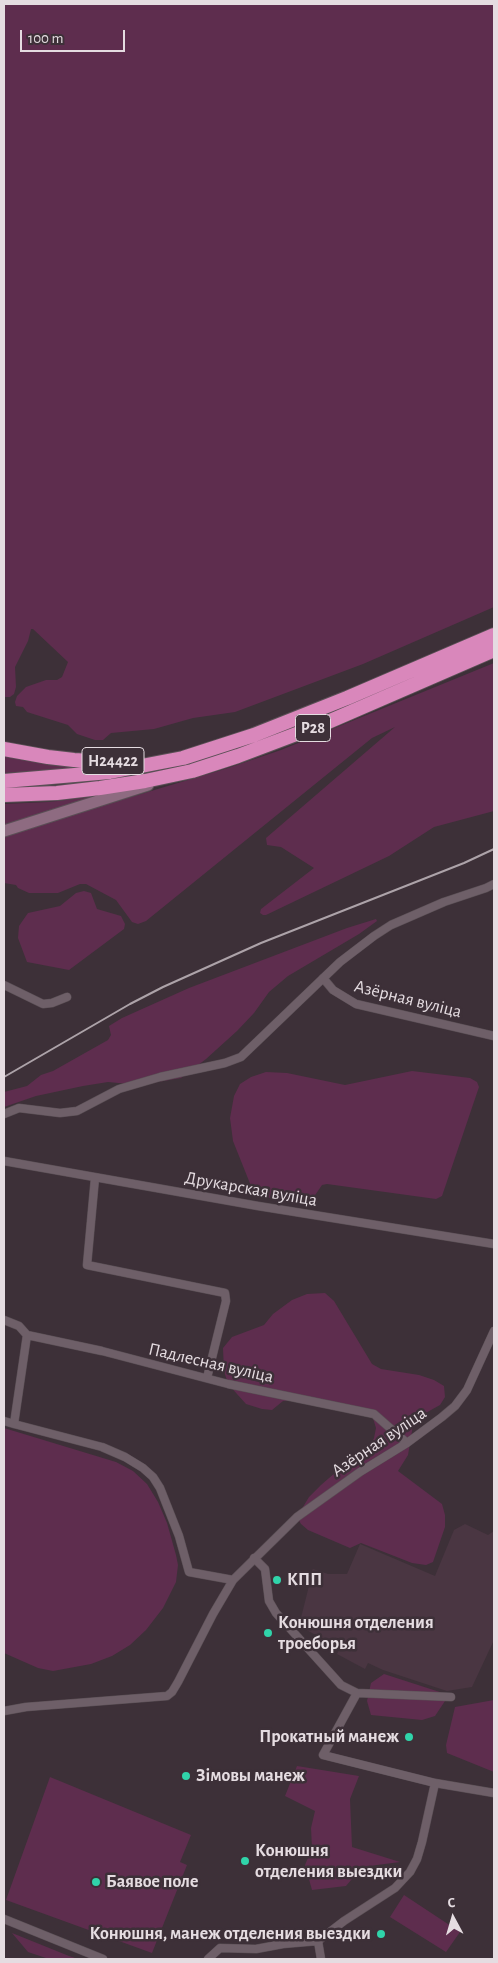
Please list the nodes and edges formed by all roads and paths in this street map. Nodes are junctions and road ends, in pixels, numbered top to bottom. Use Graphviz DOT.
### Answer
graph roads {
  1 [pos="494,635"];
  2 [pos="494,650"];
  3 [pos="222,745"];
  4 [pos="4,748"];
  5 [pos="192,771"];
  6 [pos="4,780"];
  7 [pos="4,795"];
  8 [pos="4,832"];
  9 [pos="494,884"];
  10 [pos="322,978"];
  11 [pos="4,984"];
  12 [pos="67,997"];
  13 [pos="494,1036"];
  14 [pos="4,1114"];
  15 [pos="4,1161"];
  16 [pos="95,1178"];
  17 [pos="494,1244"];
  18 [pos="4,1320"];
  19 [pos="494,1331"];
  20 [pos="27,1335"];
  21 [pos="207,1378"];
  22 [pos="4,1421"];
  23 [pos="14,1424"];
  24 [pos="407,1443"];
  25 [pos="254,1558"];
  26 [pos="233,1580"];
  27 [pos="357,1693"];
  28 [pos="451,1697"];
  29 [pos="4,1711"];
  30 [pos="435,1783"];
  31 [pos="494,1793"];
  32 [pos="4,1919"];
  33 [pos="318,1941"];
  34 [pos="103,1959"];
  35 [pos="208,1959"];
  36 [pos="320,1959"];
  1 -- 3 [label="highway, Р28"];
  2 -- 5 [label="highway, Р28"];
  3 -- 4 [label="highway, Н24422"];
  3 -- 6 [label="highway, Р28"];
  5 -- 7 [label="highway, Р28"];
  5 -- 8 [label="street, Н24422"];
  9 -- 10 [label="street"];
  10 -- 13 [label="street, Азёрная вуліца"];
  10 -- 14 [label="street"];
  11 -- 12 [label="street"];
  15 -- 16 [label="street, Друкарская вуліца"];
  16 -- 17 [label="street, Друкарская вуліца"];
  16 -- 21 [label="street"];
  18 -- 20 [label="street, Падлесная вуліца"];
  19 -- 24 [label="street, Азёрная вуліца"];
  20 -- 21 [label="street, Падлесная вуліца"];
  20 -- 23 [label="street"];
  21 -- 24 [label="street, Падлесная вуліца"];
  22 -- 23 [label="street"];
  23 -- 26 [label="street"];
  24 -- 25 [label="street, Азёрная вуліца"];
  25 -- 26 [label="street, Азёрная вуліца"];
  25 -- 27 [label="street"];
  26 -- 29 [label="street, Азёрная вуліца"];
  27 -- 28 [label="street"];
  27 -- 30 [label="street"];
  30 -- 31 [label="street"];
  30 -- 33 [label="street"];
  32 -- 34 [label="street"];
  33 -- 35 [label="street"];
  33 -- 36 [label="street"];
}
